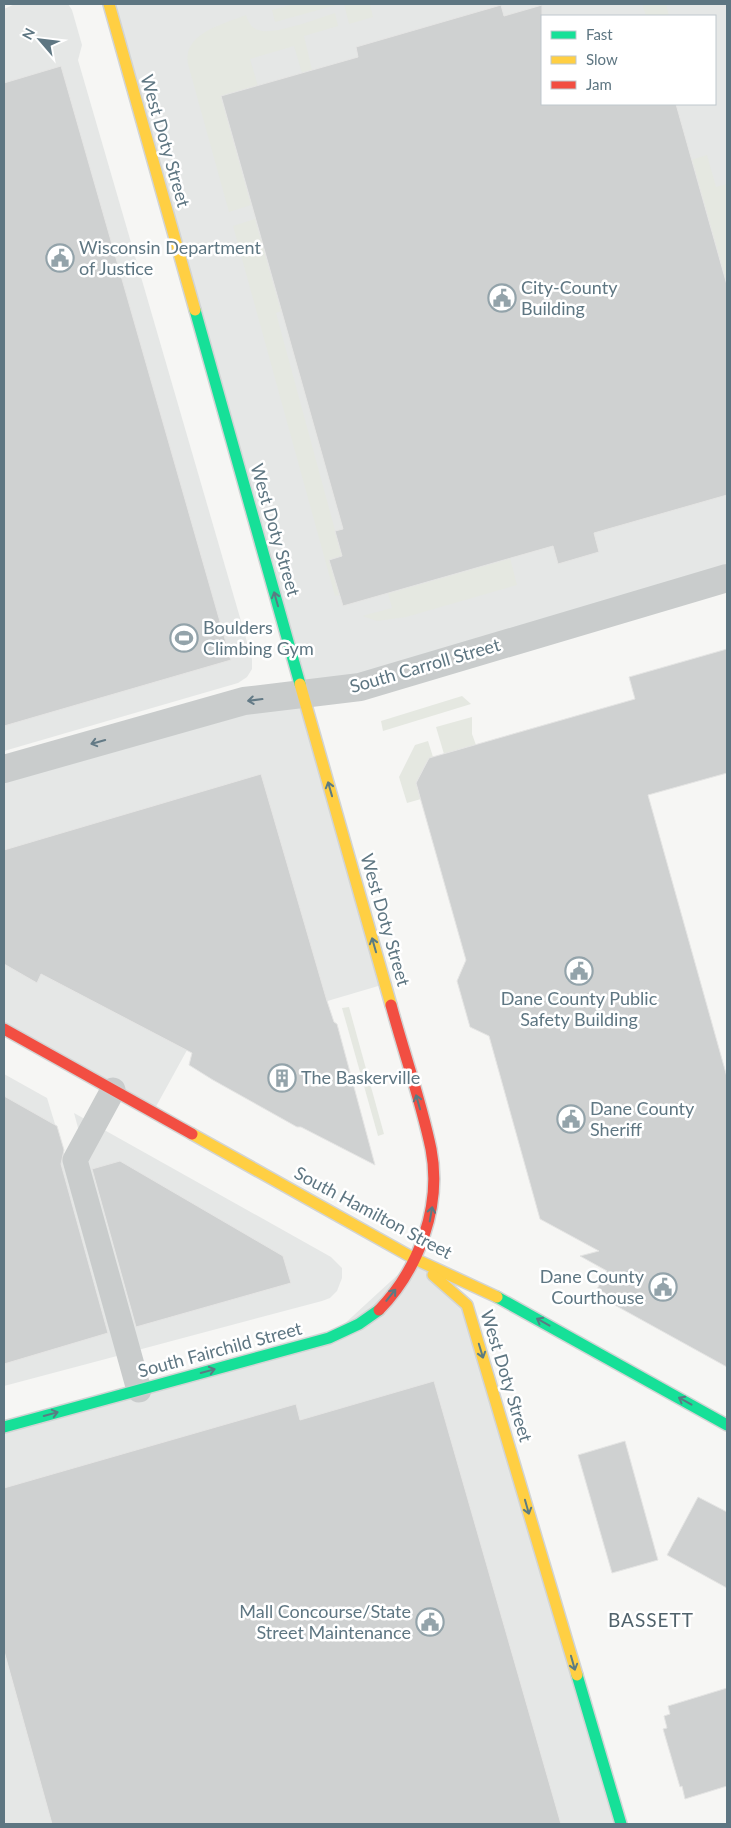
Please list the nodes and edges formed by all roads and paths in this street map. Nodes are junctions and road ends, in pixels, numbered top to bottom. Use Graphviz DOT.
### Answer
graph roads {
  1 [pos="108,4"];
  2 [pos="727,578"];
  3 [pos="303,694"];
  4 [pos="4,769"];
  5 [pos="4,1028"];
  6 [pos="113,1090"];
  7 [pos="415,1259"];
  8 [pos="139,1390"];
  9 [pos="727,1425"];
  10 [pos="4,1427"];
  11 [pos="620,1824"];
  3 -- 1 [label="street, West Doty Street, one-way"];
  2 -- 3 [label="street, South Carroll Street"];
  3 -- 4 [label="street, South Carroll Street, one-way"];
  7 -- 3 [label="street, West Doty Street, one-way"];
  5 -- 6 [label="street, South Hamilton Street"];
  6 -- 7 [label="street, South Hamilton Street"];
  6 -- 8 [label="lane"];
  8 -- 7 [label="street, South Fairchild Street, one-way"];
  9 -- 7 [label="street, South Hamilton Street, one-way"];
  7 -- 11 [label="street, West Doty Street, one-way"];
  10 -- 8 [label="street, South Fairchild Street, one-way"];
}
